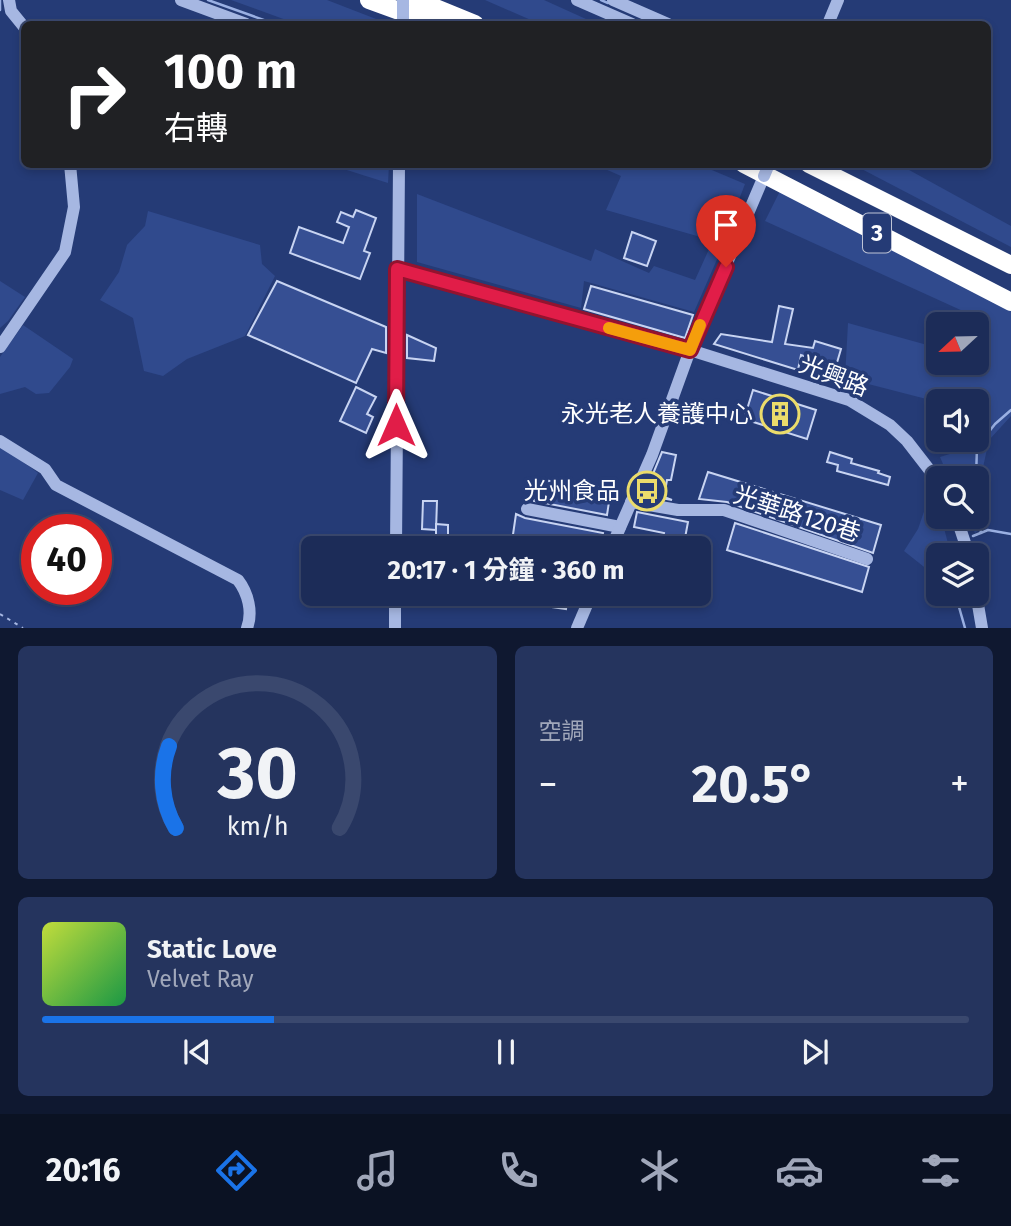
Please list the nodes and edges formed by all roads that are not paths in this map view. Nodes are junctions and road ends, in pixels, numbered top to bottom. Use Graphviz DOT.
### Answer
graph roads {
  1 [pos="181,0"];
  2 [pos="369,0"];
  3 [pos="403,0"];
  4 [pos="416,0"];
  5 [pos="577,0"];
  6 [pos="613,0"];
  7 [pos="838,0"];
  8 [pos="7,8"];
  9 [pos="238,21"];
  10 [pos="403,21"];
  11 [pos="427,21"];
  12 [pos="468,21"];
  13 [pos="625,21"];
  14 [pos="661,21"];
  15 [pos="829,21"];
  16 [pos="21,24"];
  17 [pos="70,168"];
  18 [pos="399,168"];
  19 [pos="752,168"];
  20 [pos="767,168"];
  21 [pos="817,168"];
  22 [pos="1011,265"];
  23 [pos="397,269"];
  24 [pos="1011,302"];
  25 [pos="0,347"];
  26 [pos="690,350"];
  27 [pos="0,441"];
  28 [pos="926,466"];
  29 [pos="631,502"];
  30 [pos="527,509"];
  31 [pos="620,527"];
  32 [pos="396,536"];
  33 [pos="616,536"];
  34 [pos="867,559"];
  35 [pos="395,606"];
  36 [pos="586,606"];
  37 [pos="978,606"];
  38 [pos="247,628"];
  39 [pos="395,628"];
  40 [pos="577,628"];
  41 [pos="982,628"];
  1 -- 9 [label="street"];
  2 -- 11 [label="highway"];
  3 -- 10 [label="street, bridge"];
  4 -- 12 [label="highway"];
  5 -- 13 [label="street"];
  6 -- 14 [label="street"];
  7 -- 15 [label="street"];
  8 -- 16 [label="street"];
  17 -- 25 [label="street"];
  18 -- 23 [label="street"];
  19 -- 24 [label="highway, 3"];
  20 -- 26 [label="street, bridge"];
  21 -- 22 [label="highway, 3"];
  23 -- 26 [label="street, 光興路"];
  23 -- 32 [label="street"];
  26 -- 28 [label="street, 光興路"];
  26 -- 29 [label="street"];
  27 -- 38 [label="street"];
  29 -- 31 [label="street"];
  29 -- 34 [label="street, 光華路120巷"];
  30 -- 31 [label="street"];
  31 -- 33 [label="street"];
  35 -- 39 [label="street"];
  36 -- 40 [label="street"];
  37 -- 41 [label="street"];
}
